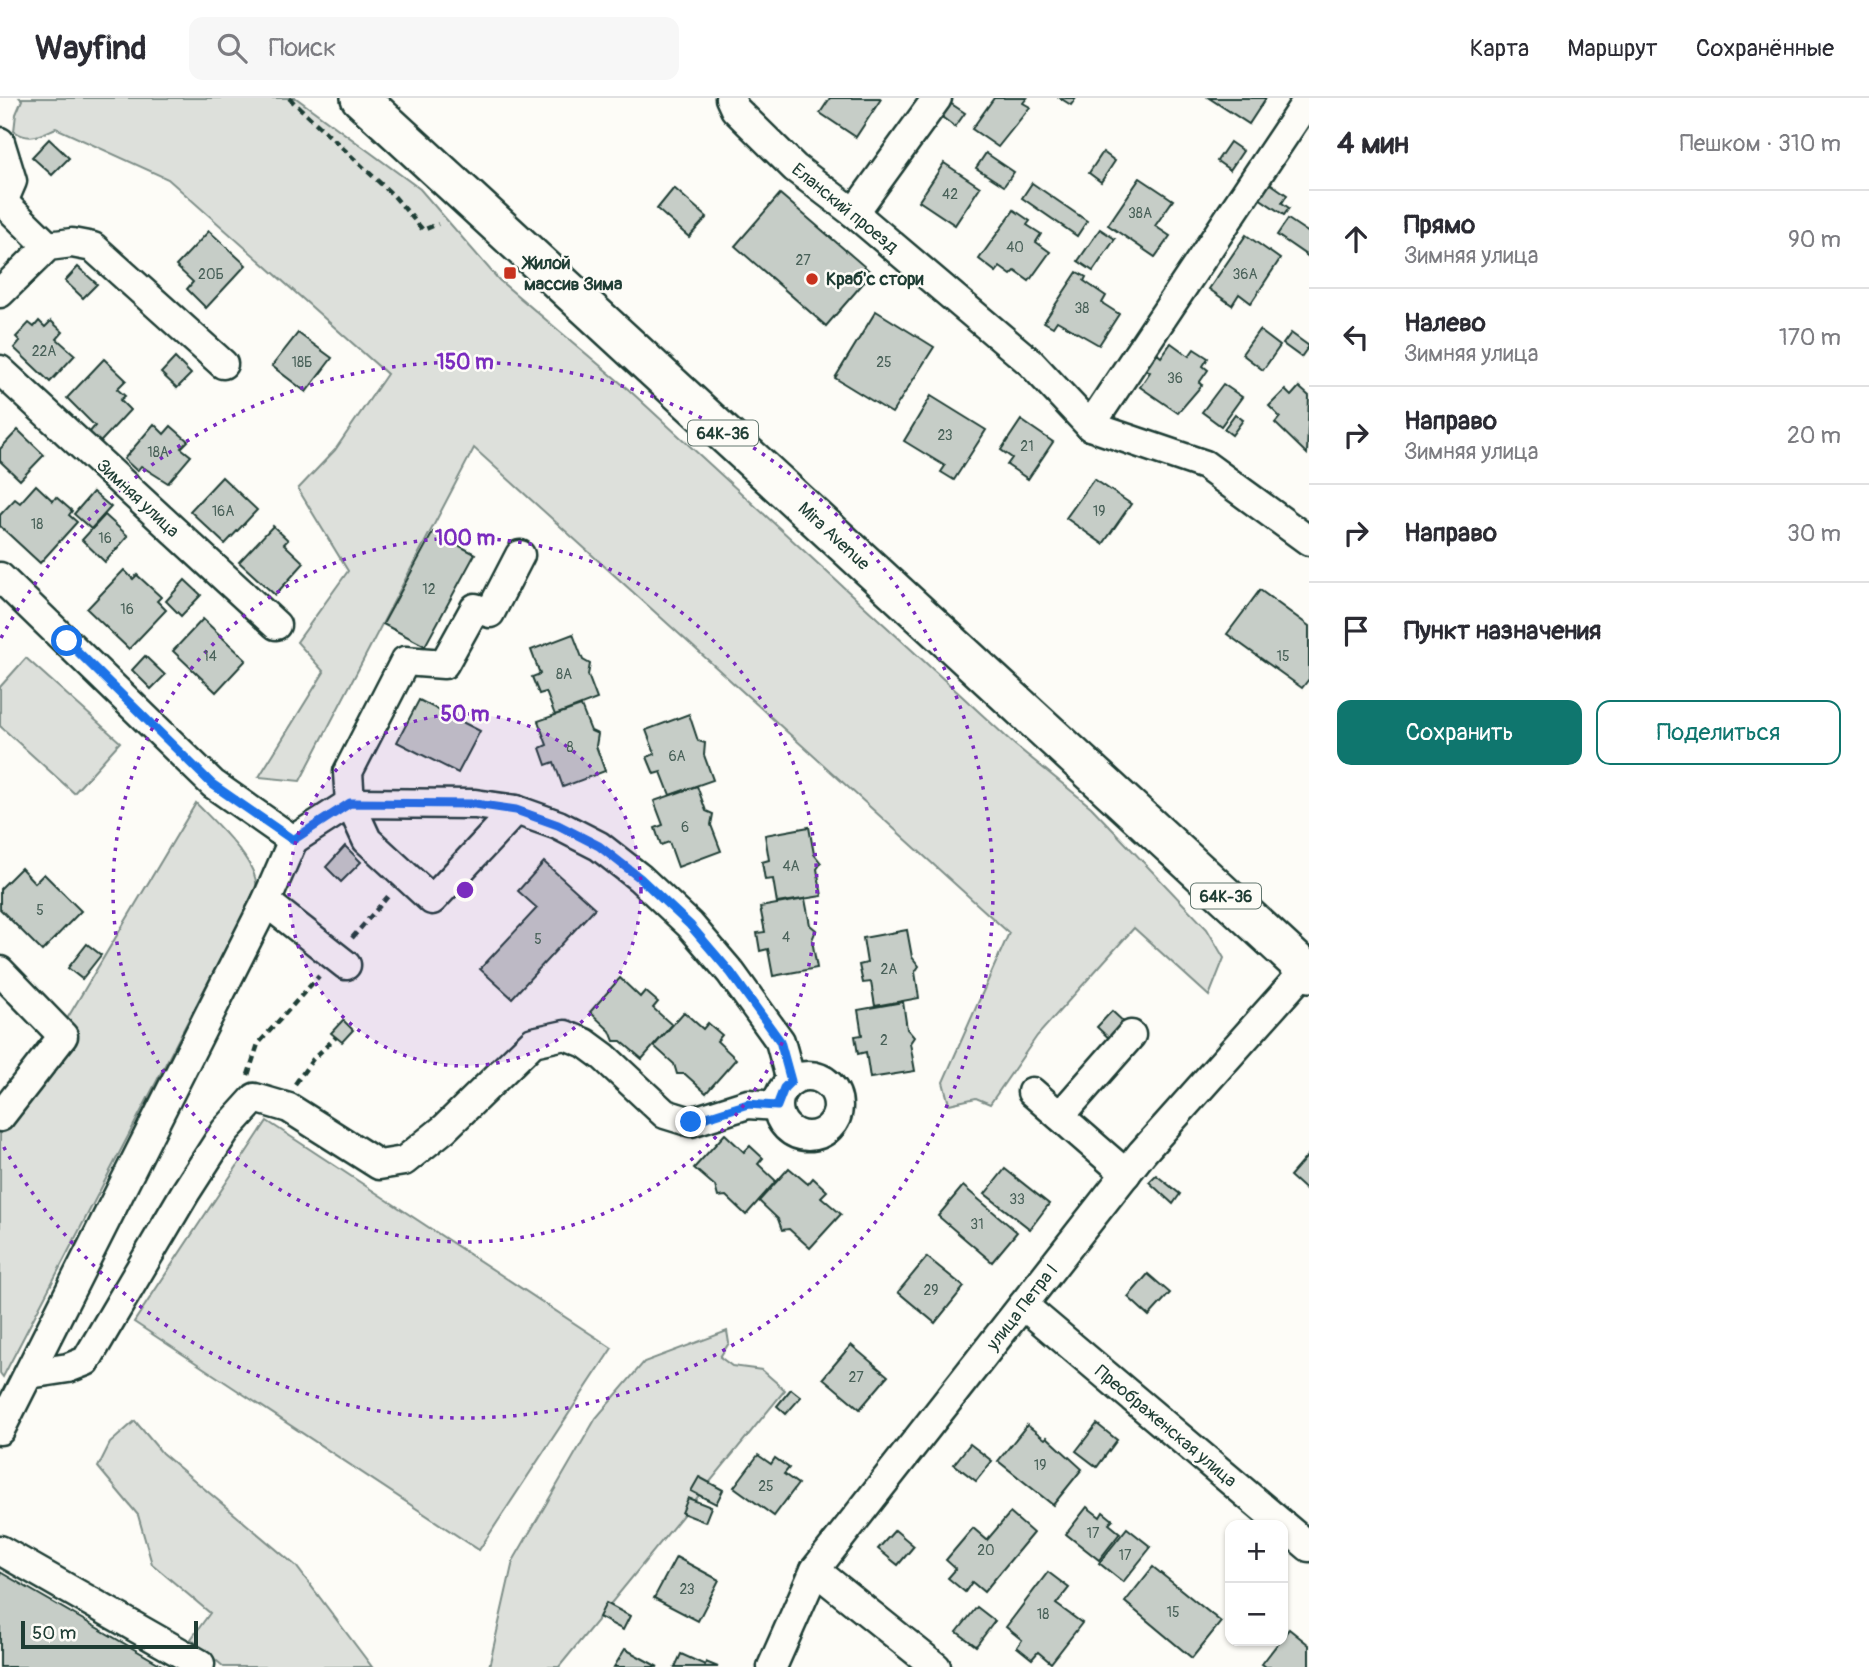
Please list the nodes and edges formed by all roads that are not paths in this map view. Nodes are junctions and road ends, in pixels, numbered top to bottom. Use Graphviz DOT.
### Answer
graph roads {
  1 [pos="360,98"];
  2 [pos="730,98"];
  3 [pos="937,98"];
  4 [pos="1309,98"];
  5 [pos="0,142"];
  6 [pos="2,202"];
  7 [pos="854,213"];
  8 [pos="48,246"];
  9 [pos="0,293"];
  10 [pos="223,364"];
  11 [pos="0,370"];
  12 [pos="1090,426"];
  13 [pos="1306,532"];
  14 [pos="520,555"];
  15 [pos="0,577"];
  16 [pos="276,625"];
  17 [pos="350,803"];
  18 [pos="516,810"];
  19 [pos="293,840"];
  20 [pos="266,902"];
  21 [pos="341,961"];
  22 [pos="1308,969"];
  23 [pos="0,971"];
  24 [pos="1131,1035"];
  25 [pos="791,1081"];
  26 [pos="1032,1092"];
  27 [pos="777,1106"];
  28 [pos="1060,1116"];
  29 [pos="0,1118"];
  30 [pos="1126,1174"];
  31 [pos="1023,1305"];
  32 [pos="29,1374"];
  33 [pos="0,1430"];
  34 [pos="1309,1547"];
  35 [pos="0,1550"];
  36 [pos="815,1570"];
  37 [pos="198,1667"];
  38 [pos="772,1667"];
  39 [pos="936,1667"];
  1 -- 22 [label="main road, Mira Avenue / 64К-36"];
  2 -- 7 [label="street, Еланский проезд"];
  3 -- 7 [label="street"];
  4 -- 12 [label="street"];
  5 -- 6 [label="street"];
  6 -- 8 [label="street"];
  7 -- 12 [label="street, Еланский проезд"];
  8 -- 9 [label="street"];
  8 -- 10 [label="street"];
  11 -- 16 [label="street, Зимняя улица"];
  12 -- 13 [label="street"];
  14 -- 17 [label="street"];
  15 -- 19 [label="street"];
  17 -- 18 [label="street"];
  17 -- 18 [label="street"];
  17 -- 19 [label="street"];
  18 -- 25 [label="street"];
  19 -- 20 [label="street"];
  20 -- 21 [label="street"];
  20 -- 32 [label="street"];
  22 -- 30 [label="street, улица Петра I"];
  23 -- 29 [label="street"];
  24 -- 28 [label="street"];
  25 -- 27 [label="street"];
  25 -- 27 [label="street"];
  26 -- 28 [label="street"];
  27 -- 32 [label="street"];
  28 -- 30 [label="street"];
  30 -- 31 [label="street, улица Петра I"];
  31 -- 34 [label="street, Преображенская улица"];
  31 -- 36 [label="street, улица Петра I"];
  32 -- 33 [label="street"];
  35 -- 37 [label="street"];
  36 -- 38 [label="street, улица Петра I"];
  36 -- 39 [label="street"];
}
